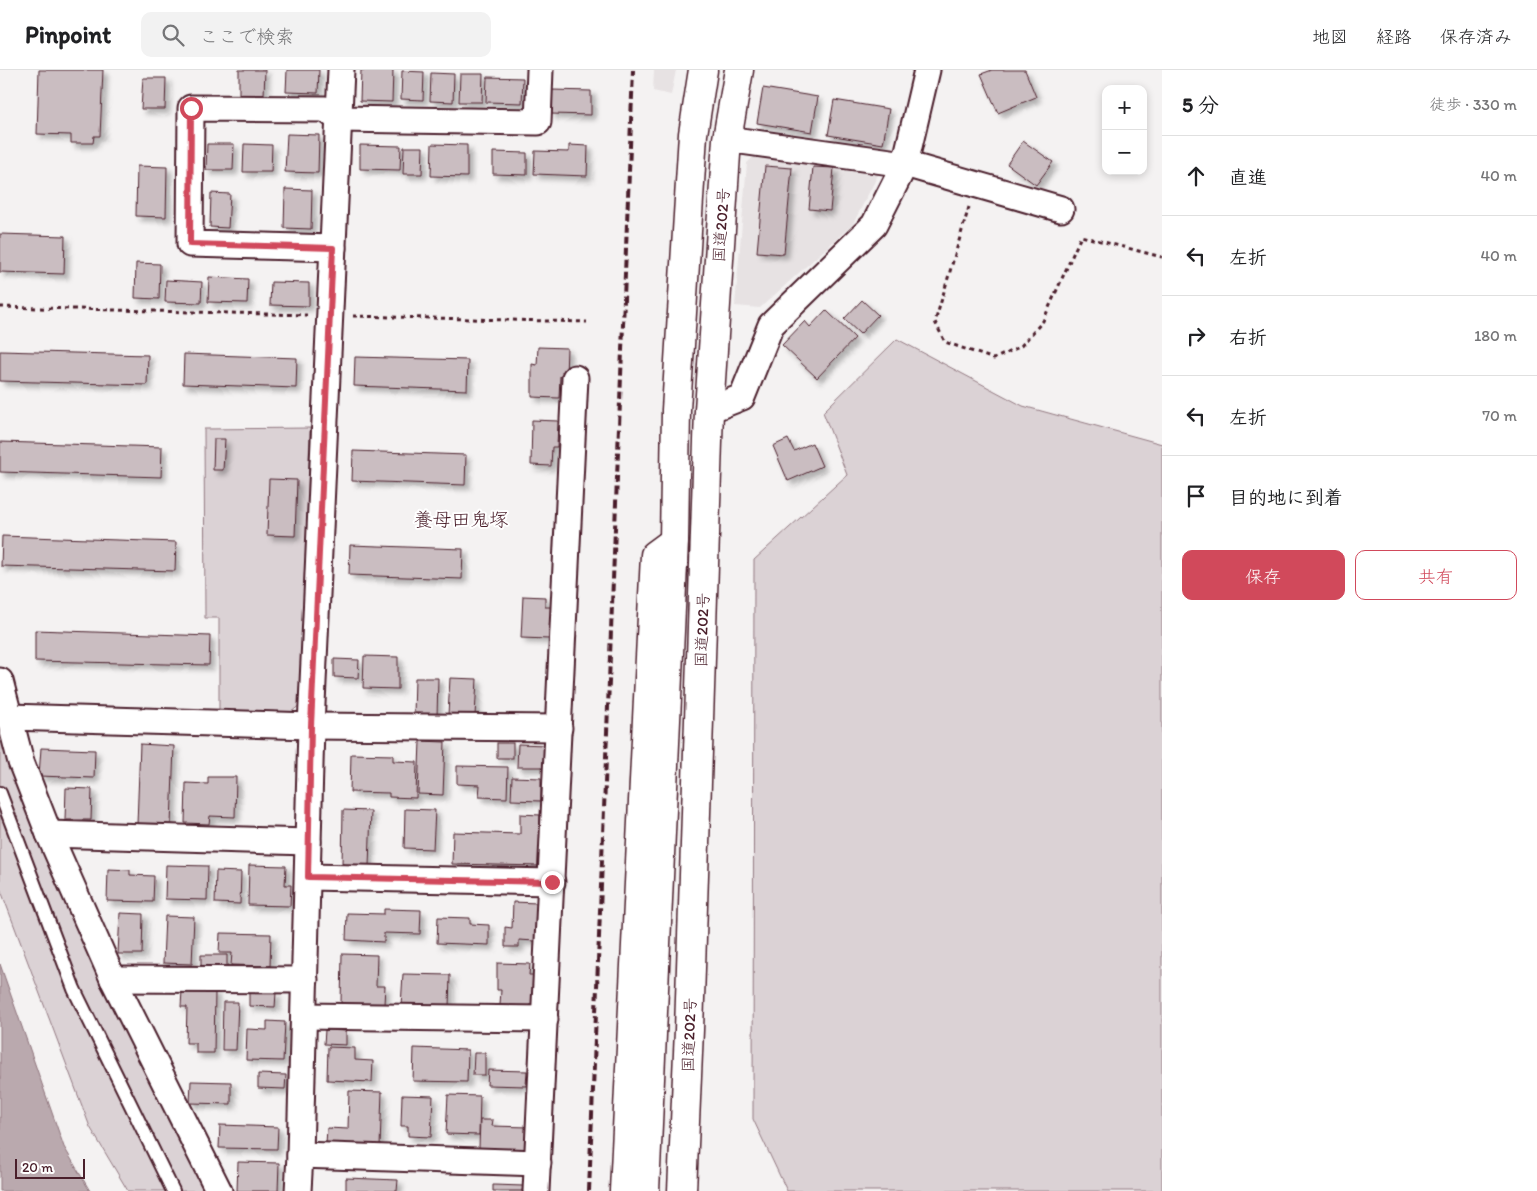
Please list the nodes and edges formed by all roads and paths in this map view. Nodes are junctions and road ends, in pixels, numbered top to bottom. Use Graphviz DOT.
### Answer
graph roads {
  1 [pos="341,70"];
  2 [pos="540,70"];
  3 [pos="703,70"];
  4 [pos="739,70"];
  5 [pos="927,70"];
  6 [pos="339,119"];
  7 [pos="727,139"];
  8 [pos="905,164"];
  9 [pos="975,184"];
  10 [pos="1061,209"];
  11 [pos="333,248"];
  12 [pos="1162,257"];
  13 [pos="0,307"];
  14 [pos="330,315"];
  15 [pos="587,322"];
  16 [pos="575,378"];
  17 [pos="710,410"];
  18 [pos="674,541"];
  19 [pos="0,681"];
  20 [pos="8,717"];
  21 [pos="311,726"];
  22 [pos="558,728"];
  23 [pos="0,793"];
  24 [pos="49,834"];
  25 [pos="308,842"];
  26 [pos="308,877"];
  27 [pos="552,882"];
  28 [pos="113,979"];
  29 [pos="305,980"];
  30 [pos="304,1016"];
  31 [pos="545,1019"];
  32 [pos="300,1155"];
  33 [pos="538,1163"];
  34 [pos="172,1191"];
  35 [pos="219,1191"];
  36 [pos="298,1191"];
  37 [pos="536,1191"];
  38 [pos="624,1191"];
  39 [pos="645,1191"];
  40 [pos="682,1191"];
  1 -- 6 [label="street"];
  2 -- 6 [label="street"];
  3 -- 18 [label="main road, 国道202号"];
  4 -- 7 [label="main road, 国道202号"];
  5 -- 8 [label="street"];
  6 -- 11 [label="street"];
  6 -- 11 [label="street"];
  7 -- 8 [label="street"];
  7 -- 17 [label="main road, 国道202号"];
  8 -- 9 [label="street"];
  8 -- 17 [label="street"];
  9 -- 10 [label="street"];
  9 -- 12 [label="path"];
  11 -- 14 [label="street"];
  13 -- 14 [label="path"];
  14 -- 15 [label="path"];
  14 -- 21 [label="street"];
  16 -- 22 [label="street"];
  17 -- 40 [label="main road, 国道202号"];
  18 -- 38 [label="main road"];
  18 -- 39 [label="main road, 国道202号"];
  19 -- 20 [label="street"];
  20 -- 21 [label="street"];
  20 -- 24 [label="street"];
  21 -- 22 [label="street"];
  21 -- 25 [label="street"];
  22 -- 27 [label="street"];
  23 -- 34 [label="lane"];
  24 -- 25 [label="street"];
  24 -- 28 [label="street"];
  25 -- 26 [label="street"];
  26 -- 27 [label="street"];
  26 -- 29 [label="street"];
  27 -- 31 [label="street"];
  28 -- 29 [label="street"];
  28 -- 35 [label="street"];
  29 -- 30 [label="street"];
  30 -- 31 [label="street"];
  30 -- 32 [label="street"];
  31 -- 33 [label="street"];
  32 -- 33 [label="street"];
  32 -- 36 [label="street"];
  33 -- 37 [label="street"];
}
